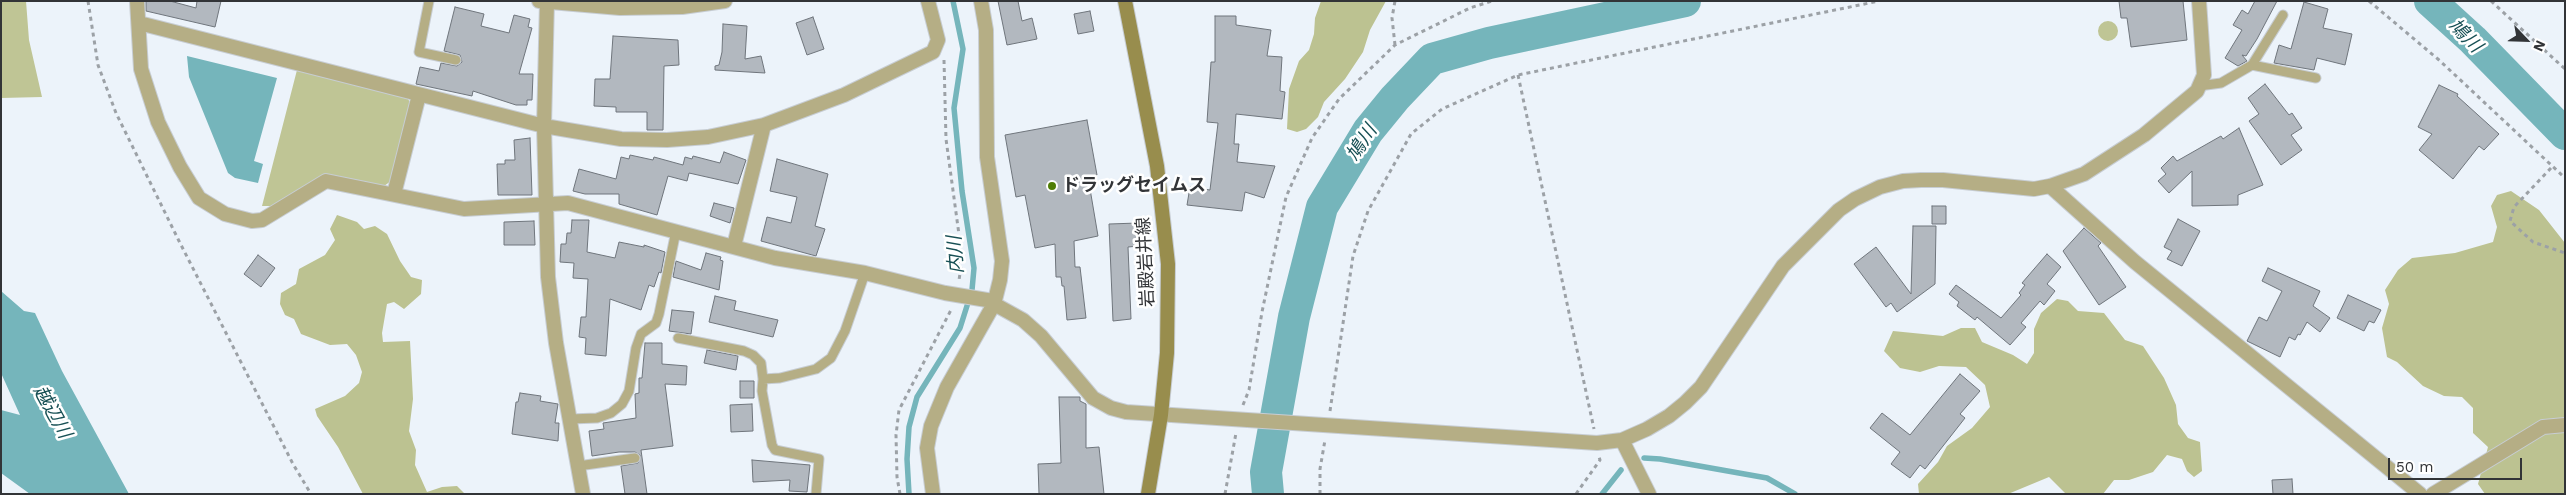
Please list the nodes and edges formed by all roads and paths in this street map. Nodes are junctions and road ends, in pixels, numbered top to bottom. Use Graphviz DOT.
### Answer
graph roads {
  1 [pos="88,1"];
  2 [pos="137,1"];
  3 [pos="430,1"];
  4 [pos="725,1"];
  5 [pos="928,1"];
  6 [pos="981,1"];
  7 [pos="1125,1"];
  8 [pos="1395,1"];
  9 [pos="1492,1"];
  10 [pos="1879,1"];
  11 [pos="2199,1"];
  12 [pos="2369,1"];
  13 [pos="2491,1"];
  14 [pos="544,2"];
  15 [pos="2283,15"];
  16 [pos="139,23"];
  17 [pos="1394,45"];
  18 [pos="936,46"];
  19 [pos="456,60"];
  20 [pos="2252,65"];
  21 [pos="2565,70"];
  22 [pos="1518,75"];
  23 [pos="2316,78"];
  24 [pos="2199,86"];
  25 [pos="419,95"];
  26 [pos="544,126"];
  27 [pos="764,126"];
  28 [pos="2551,167"];
  29 [pos="2565,178"];
  30 [pos="2050,186"];
  31 [pos="394,194"];
  32 [pos="546,206"];
  33 [pos="676,231"];
  34 [pos="734,246"];
  35 [pos="2565,252"];
  36 [pos="865,273"];
  37 [pos="959,295"];
  38 [pos="991,302"];
  39 [pos="678,338"];
  40 [pos="764,379"];
  41 [pos="1161,415"];
  42 [pos="570,419"];
  43 [pos="1238,419"];
  44 [pos="2565,425"];
  45 [pos="1327,427"];
  46 [pos="1622,440"];
  47 [pos="1597,443"];
  48 [pos="635,458"];
  49 [pos="578,466"];
  50 [pos="311,494"];
  51 [pos="583,494"];
  52 [pos="816,494"];
  53 [pos="900,494"];
  54 [pos="932,494"];
  55 [pos="1148,494"];
  56 [pos="1226,494"];
  57 [pos="1320,494"];
  58 [pos="1576,494"];
  59 [pos="1649,494"];
  60 [pos="2420,494"];
  61 [pos="2433,494"];
  1 -- 50 [label="path"];
  2 -- 16 [label="street"];
  3 -- 19 [label="lane"];
  4 -- 14 [label="street"];
  5 -- 18 [label="street"];
  6 -- 38 [label="street"];
  7 -- 41 [label="main road, 岩殿岩井線"];
  8 -- 17 [label="path"];
  9 -- 17 [label="path"];
  10 -- 22 [label="path"];
  11 -- 24 [label="street"];
  12 -- 28 [label="path"];
  13 -- 21 [label="path"];
  14 -- 26 [label="street"];
  15 -- 20 [label="lane"];
  16 -- 25 [label="street"];
  16 -- 31 [label="street"];
  17 -- 43 [label="path"];
  18 -- 27 [label="street"];
  18 -- 37 [label="path"];
  20 -- 23 [label="lane"];
  20 -- 24 [label="lane"];
  22 -- 45 [label="path"];
  22 -- 47 [label="path"];
  24 -- 30 [label="street"];
  25 -- 26 [label="street"];
  25 -- 31 [label="street"];
  26 -- 27 [label="street"];
  26 -- 32 [label="street"];
  27 -- 34 [label="street"];
  28 -- 29 [label="path"];
  28 -- 35 [label="path"];
  30 -- 46 [label="street"];
  30 -- 60 [label="street"];
  31 -- 32 [label="street"];
  32 -- 33 [label="street"];
  32 -- 42 [label="street"];
  33 -- 34 [label="street"];
  33 -- 42 [label="lane"];
  34 -- 36 [label="street"];
  36 -- 37 [label="street"];
  36 -- 40 [label="lane"];
  37 -- 38 [label="street"];
  37 -- 53 [label="path"];
  38 -- 41 [label="street"];
  38 -- 54 [label="street"];
  39 -- 40 [label="lane"];
  40 -- 52 [label="lane"];
  41 -- 43 [label="street"];
  41 -- 55 [label="main road, 岩殿岩井線"];
  42 -- 49 [label="street"];
  43 -- 45 [label="street"];
  43 -- 56 [label="path"];
  44 -- 61 [label="street"];
  45 -- 47 [label="street"];
  45 -- 57 [label="path"];
  46 -- 47 [label="street"];
  46 -- 59 [label="street"];
  47 -- 58 [label="path"];
  48 -- 49 [label="lane"];
  49 -- 51 [label="street"];
}
